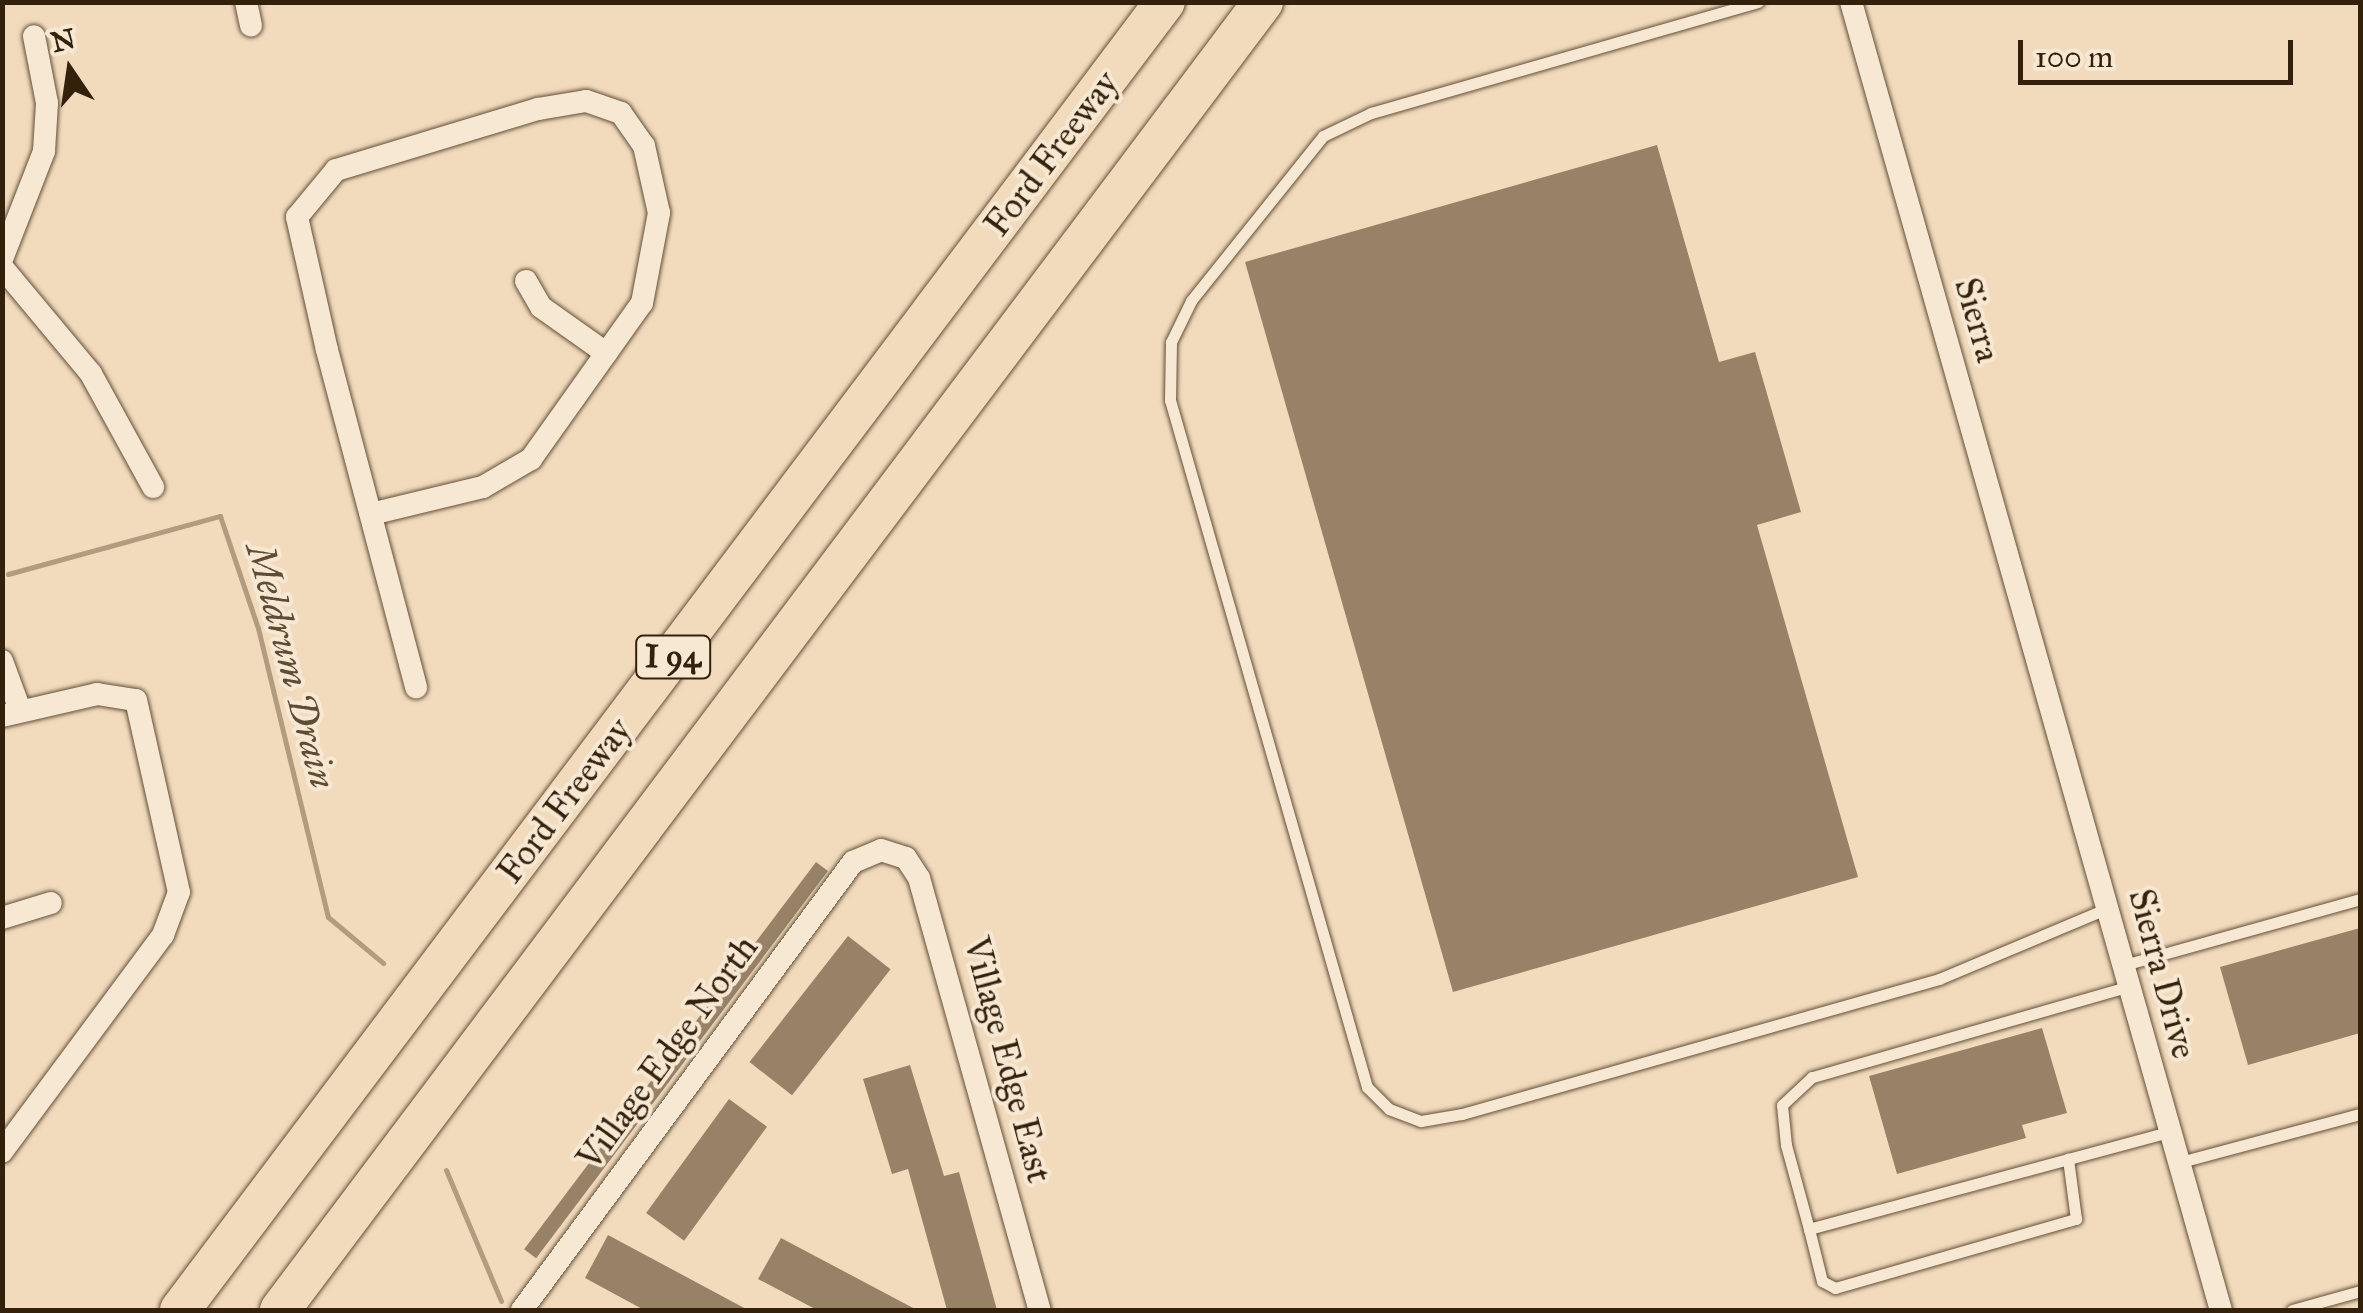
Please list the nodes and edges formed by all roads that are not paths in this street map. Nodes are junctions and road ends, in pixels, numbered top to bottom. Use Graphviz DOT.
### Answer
graph roads {
  1 [pos="1165,2"];
  2 [pos="1264,2"];
  3 [pos="1758,2"];
  4 [pos="1852,2"];
  5 [pos="34,36"];
  6 [pos="2,259"];
  7 [pos="2,267"];
  8 [pos="526,281"];
  9 [pos="606,353"];
  10 [pos="153,487"];
  11 [pos="371,514"];
  12 [pos="2036,656"];
  13 [pos="2,661"];
  14 [pos="416,687"];
  15 [pos="11,713"];
  16 [pos="880,850"];
  17 [pos="2360,899"];
  18 [pos="51,903"];
  19 [pos="2108,908"];
  20 [pos="2,918"];
  21 [pos="2127,976"];
  22 [pos="2360,1114"];
  23 [pos="2169,1132"];
  24 [pos="2,1152"];
  25 [pos="2068,1159"];
  26 [pos="2178,1163"];
  27 [pos="1809,1229"];
  28 [pos="2360,1291"];
  29 [pos="180,1310"];
  30 [pos="280,1310"];
  31 [pos="522,1310"];
  32 [pos="1040,1310"];
  33 [pos="2221,1310"];
  34 [pos="2292,1310"];
  1 -- 29 [label="highway, Ford Freeway / I 94"];
  2 -- 30 [label="highway, I 94"];
  3 -- 19 [label="lane"];
  4 -- 12 [label="street, Sierra"];
  5 -- 6 [label="street"];
  7 -- 10 [label="street"];
  8 -- 9 [label="street"];
  9 -- 11 [label="street"];
  9 -- 11 [label="street"];
  11 -- 14 [label="street"];
  12 -- 19 [label="street, Sierra Drive"];
  13 -- 15 [label="street"];
  15 -- 24 [label="street"];
  16 -- 31 [label="street, Village Edge North"];
  16 -- 32 [label="street, Village Edge East"];
  17 -- 21 [label="lane"];
  18 -- 20 [label="street"];
  19 -- 21 [label="street, Sierra Drive"];
  21 -- 23 [label="street, Sierra Drive"];
  21 -- 27 [label="lane"];
  22 -- 26 [label="lane"];
  23 -- 25 [label="lane"];
  23 -- 26 [label="street, Sierra Drive"];
  25 -- 27 [label="lane"];
  25 -- 27 [label="lane"];
  26 -- 33 [label="street, Sierra Drive"];
  28 -- 34 [label="lane"];
}
